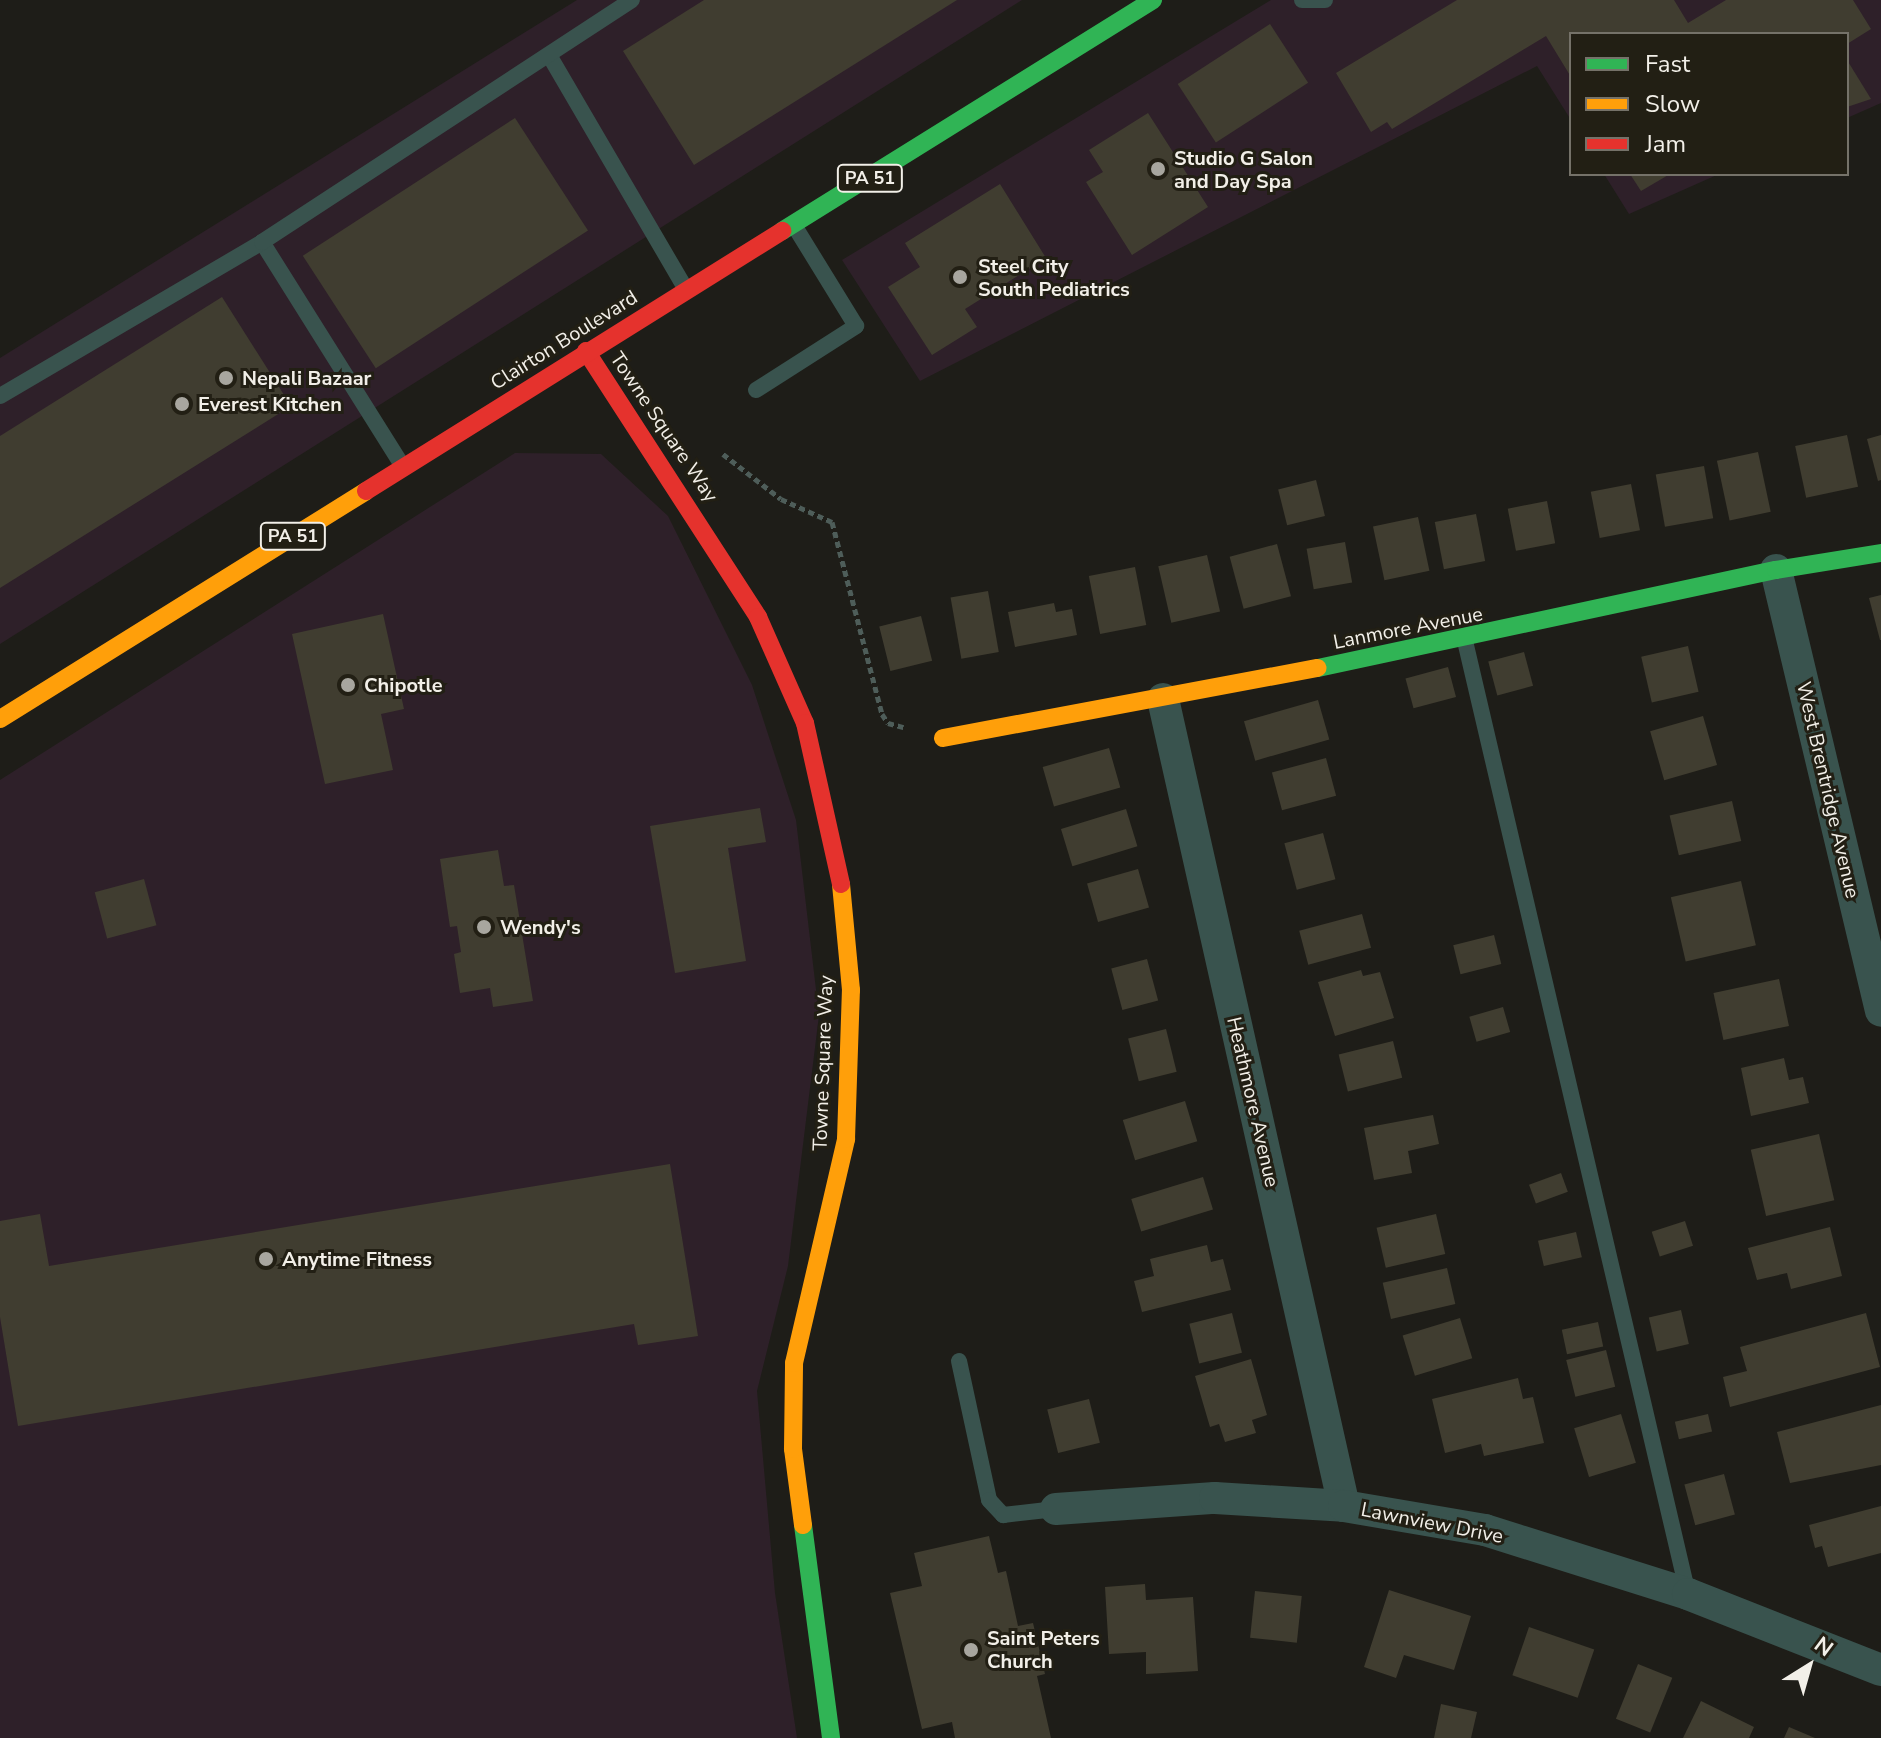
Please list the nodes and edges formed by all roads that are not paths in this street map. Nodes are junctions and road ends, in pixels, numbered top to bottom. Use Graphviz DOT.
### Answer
graph roads {
  1 [pos="632,0"];
  2 [pos="1153,0"];
  3 [pos="1303,0"];
  4 [pos="1325,0"];
  5 [pos="549,55"];
  6 [pos="795,225"];
  7 [pos="262,242"];
  8 [pos="686,289"];
  9 [pos="586,351"];
  10 [pos="756,390"];
  11 [pos="0,396"];
  12 [pos="403,467"];
  13 [pos="1881,553"];
  14 [pos="1776,570"];
  15 [pos="1465,640"];
  16 [pos="1163,699"];
  17 [pos="0,719"];
  18 [pos="943,738"];
  19 [pos="1881,1011"];
  20 [pos="959,1361"];
  21 [pos="1344,1506"];
  22 [pos="1056,1509"];
  23 [pos="1688,1594"];
  24 [pos="1881,1670"];
  25 [pos="831,1738"];
  1 -- 5 [label="lane"];
  2 -- 6 [label="main road, Clairton Boulevard / PA 51"];
  3 -- 4 [label="lane"];
  5 -- 7 [label="lane"];
  5 -- 8 [label="lane"];
  6 -- 8 [label="main road, Clairton Boulevard / PA 51"];
  6 -- 10 [label="lane"];
  7 -- 11 [label="lane"];
  7 -- 12 [label="lane"];
  8 -- 9 [label="main road, Clairton Boulevard / PA 51"];
  9 -- 12 [label="main road, Clairton Boulevard / PA 51"];
  9 -- 25 [label="main road, Towne Square Way"];
  12 -- 17 [label="main road, Clairton Boulevard / PA 51"];
  13 -- 14 [label="main road, Lanmore Avenue"];
  14 -- 15 [label="main road, Lanmore Avenue"];
  14 -- 19 [label="street, West Brentridge Avenue"];
  15 -- 16 [label="main road, Lanmore Avenue"];
  15 -- 23 [label="lane"];
  16 -- 18 [label="main road, Lanmore Avenue"];
  16 -- 21 [label="street, Heathmore Avenue"];
  20 -- 22 [label="lane"];
  21 -- 22 [label="street, Lawnview Drive"];
  21 -- 23 [label="street, Lawnview Drive"];
  23 -- 24 [label="street, Lawnview Drive"];
}
